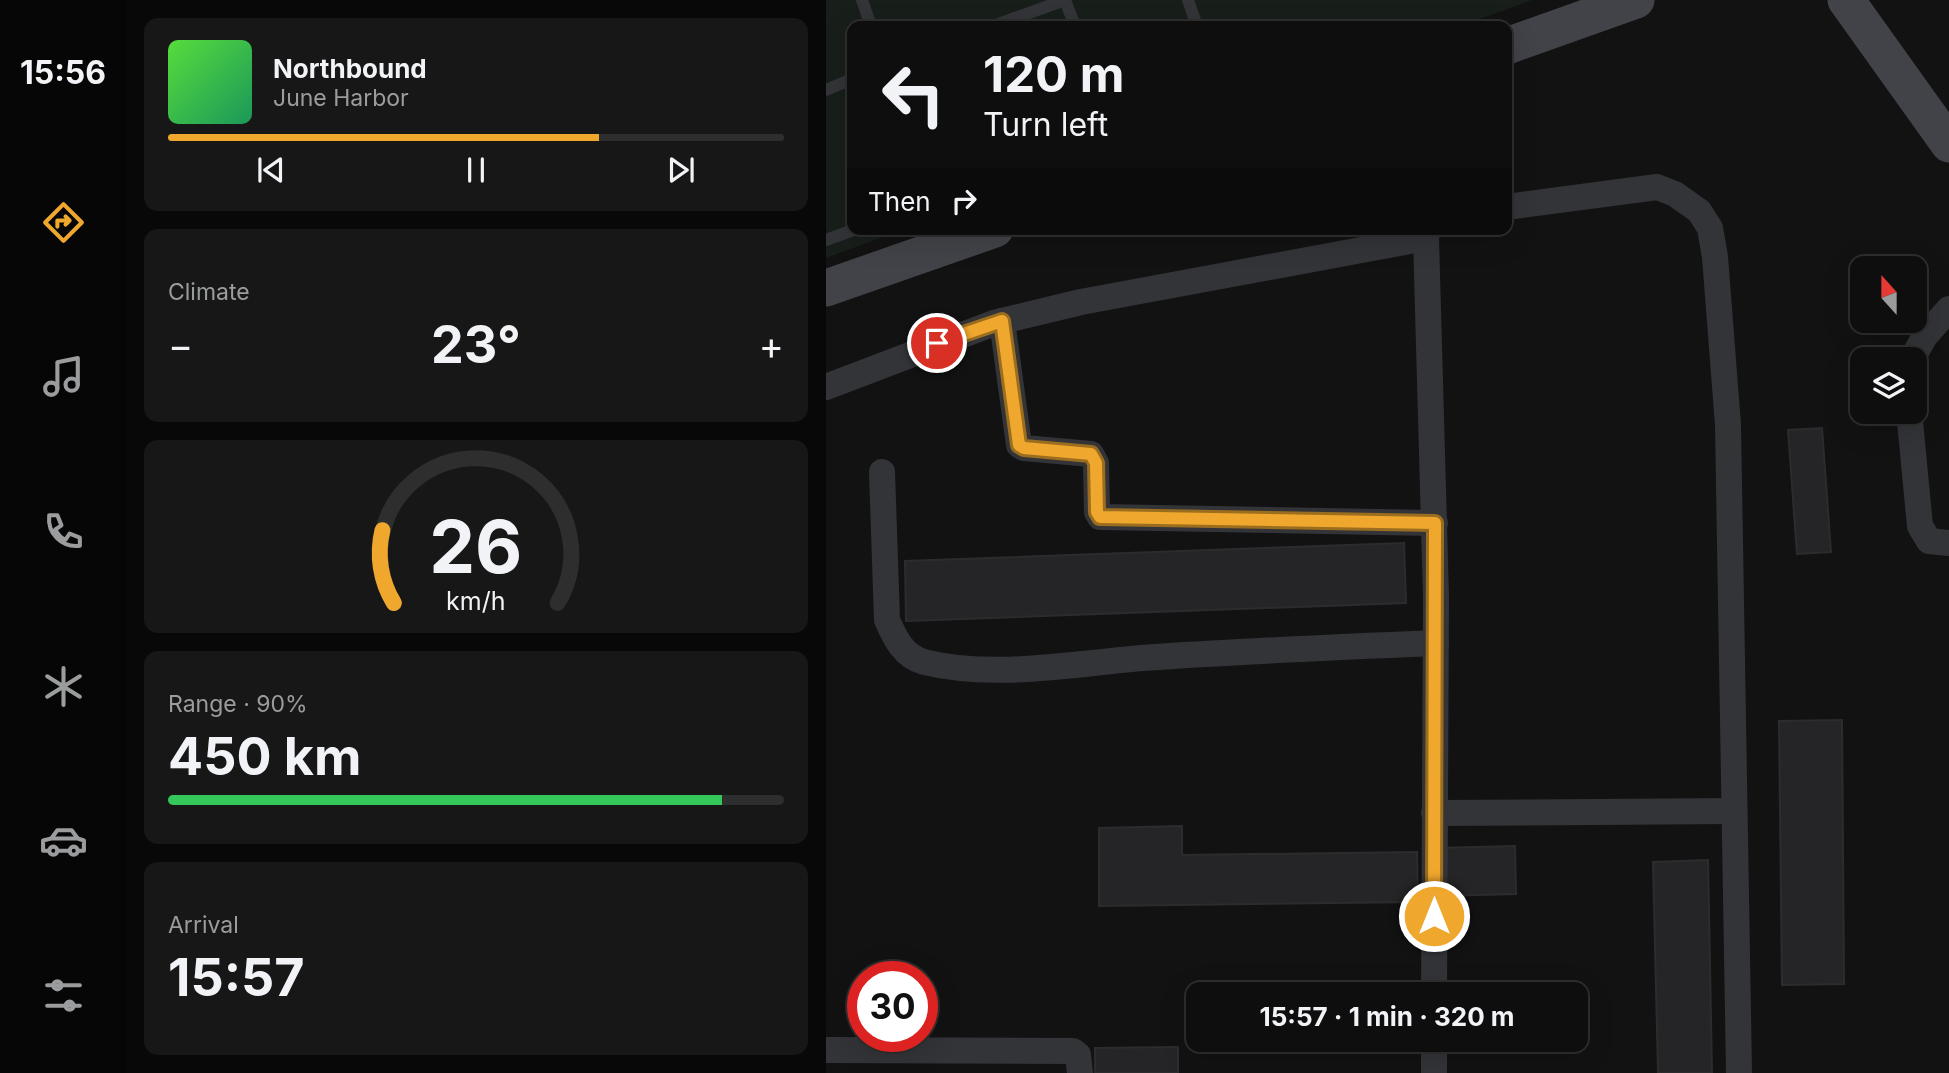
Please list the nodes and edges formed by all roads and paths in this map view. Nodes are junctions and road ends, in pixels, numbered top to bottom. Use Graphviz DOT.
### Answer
graph roads {
  1 [pos="862,0"];
  2 [pos="1065,0"];
  3 [pos="1188,0"];
  4 [pos="1636,0"];
  5 [pos="1846,0"];
  6 [pos="869,21"];
  7 [pos="1007,21"];
  8 [pos="1073,21"];
  9 [pos="1195,21"];
  10 [pos="1512,44"];
  11 [pos="847,81"];
  12 [pos="826,90"];
  13 [pos="1949,145"];
  14 [pos="1512,206"];
  15 [pos="847,232"];
  16 [pos="978,235"];
  17 [pos="1422,235"];
  18 [pos="1427,235"];
  19 [pos="826,240"];
  20 [pos="826,288"];
  21 [pos="1949,309"];
  22 [pos="1002,321"];
  23 [pos="1918,347"];
  24 [pos="826,387"];
  25 [pos="1910,424"];
  26 [pos="882,472"];
  27 [pos="1435,523"];
  28 [pos="1949,543"];
  29 [pos="1436,643"];
  30 [pos="1733,811"];
  31 [pos="1434,813"];
  32 [pos="1434,982"];
  33 [pos="826,1050"];
  34 [pos="1434,1052"];
  35 [pos="1080,1073"];
  36 [pos="1434,1073"];
  37 [pos="1739,1073"];
  1 -- 6 [label="lane"];
  2 -- 7 [label="lane"];
  2 -- 8 [label="lane"];
  3 -- 9 [label="lane"];
  4 -- 10 [label="main road"];
  5 -- 13 [label="main road"];
  11 -- 12 [label="lane"];
  14 -- 30 [label="street"];
  15 -- 19 [label="lane"];
  16 -- 20 [label="main road"];
  17 -- 22 [label="street"];
  18 -- 27 [label="street"];
  21 -- 23 [label="street"];
  22 -- 24 [label="street"];
  22 -- 27 [label="street"];
  25 -- 28 [label="street"];
  26 -- 29 [label="street"];
  27 -- 29 [label="street"];
  29 -- 31 [label="street"];
  30 -- 31 [label="street"];
  30 -- 37 [label="street"];
  31 -- 32 [label="street"];
  33 -- 35 [label="street"];
  34 -- 36 [label="street"];
}
